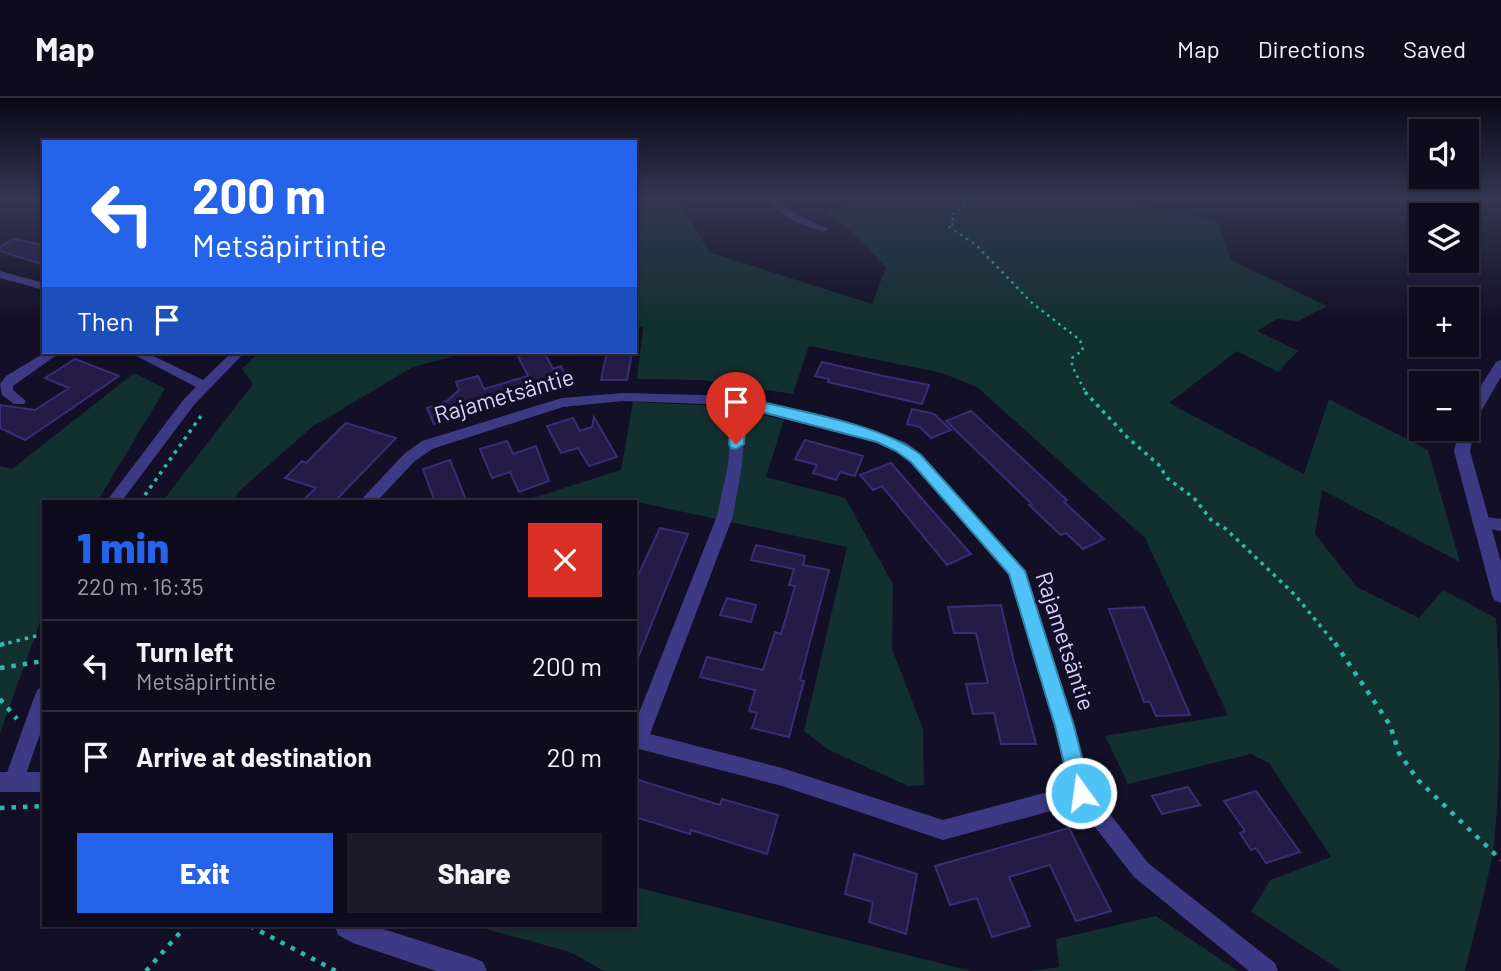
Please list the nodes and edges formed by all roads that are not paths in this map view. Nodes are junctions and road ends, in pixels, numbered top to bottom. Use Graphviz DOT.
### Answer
graph roads {
  1 [pos="0,274"];
  2 [pos="42,286"];
  3 [pos="52,354"];
  4 [pos="139,354"];
  5 [pos="237,354"];
  6 [pos="1501,365"];
  7 [pos="205,386"];
  8 [pos="19,401"];
  9 [pos="740,401"];
  10 [pos="114,500"];
  11 [pos="369,500"];
  12 [pos="1480,522"];
  13 [pos="1501,525"];
  14 [pos="1501,595"];
  15 [pos="42,700"];
  16 [pos="637,740"];
  17 [pos="7,781"];
  18 [pos="42,782"];
  19 [pos="1081,793"];
  20 [pos="349,927"];
  21 [pos="474,971"];
  22 [pos="1266,971"];
  1 -- 2 [label="street"];
  3 -- 8 [label="street"];
  4 -- 7 [label="street"];
  5 -- 7 [label="street"];
  6 -- 12 [label="street"];
  7 -- 10 [label="street"];
  9 -- 11 [label="street, Rajametsäntie"];
  9 -- 16 [label="street"];
  9 -- 19 [label="street, Rajametsäntie"];
  12 -- 13 [label="street"];
  12 -- 14 [label="street"];
  15 -- 17 [label="street"];
  16 -- 19 [label="street"];
  17 -- 18 [label="street"];
  19 -- 22 [label="street, Rajametsäntie"];
  20 -- 21 [label="street"];
}
